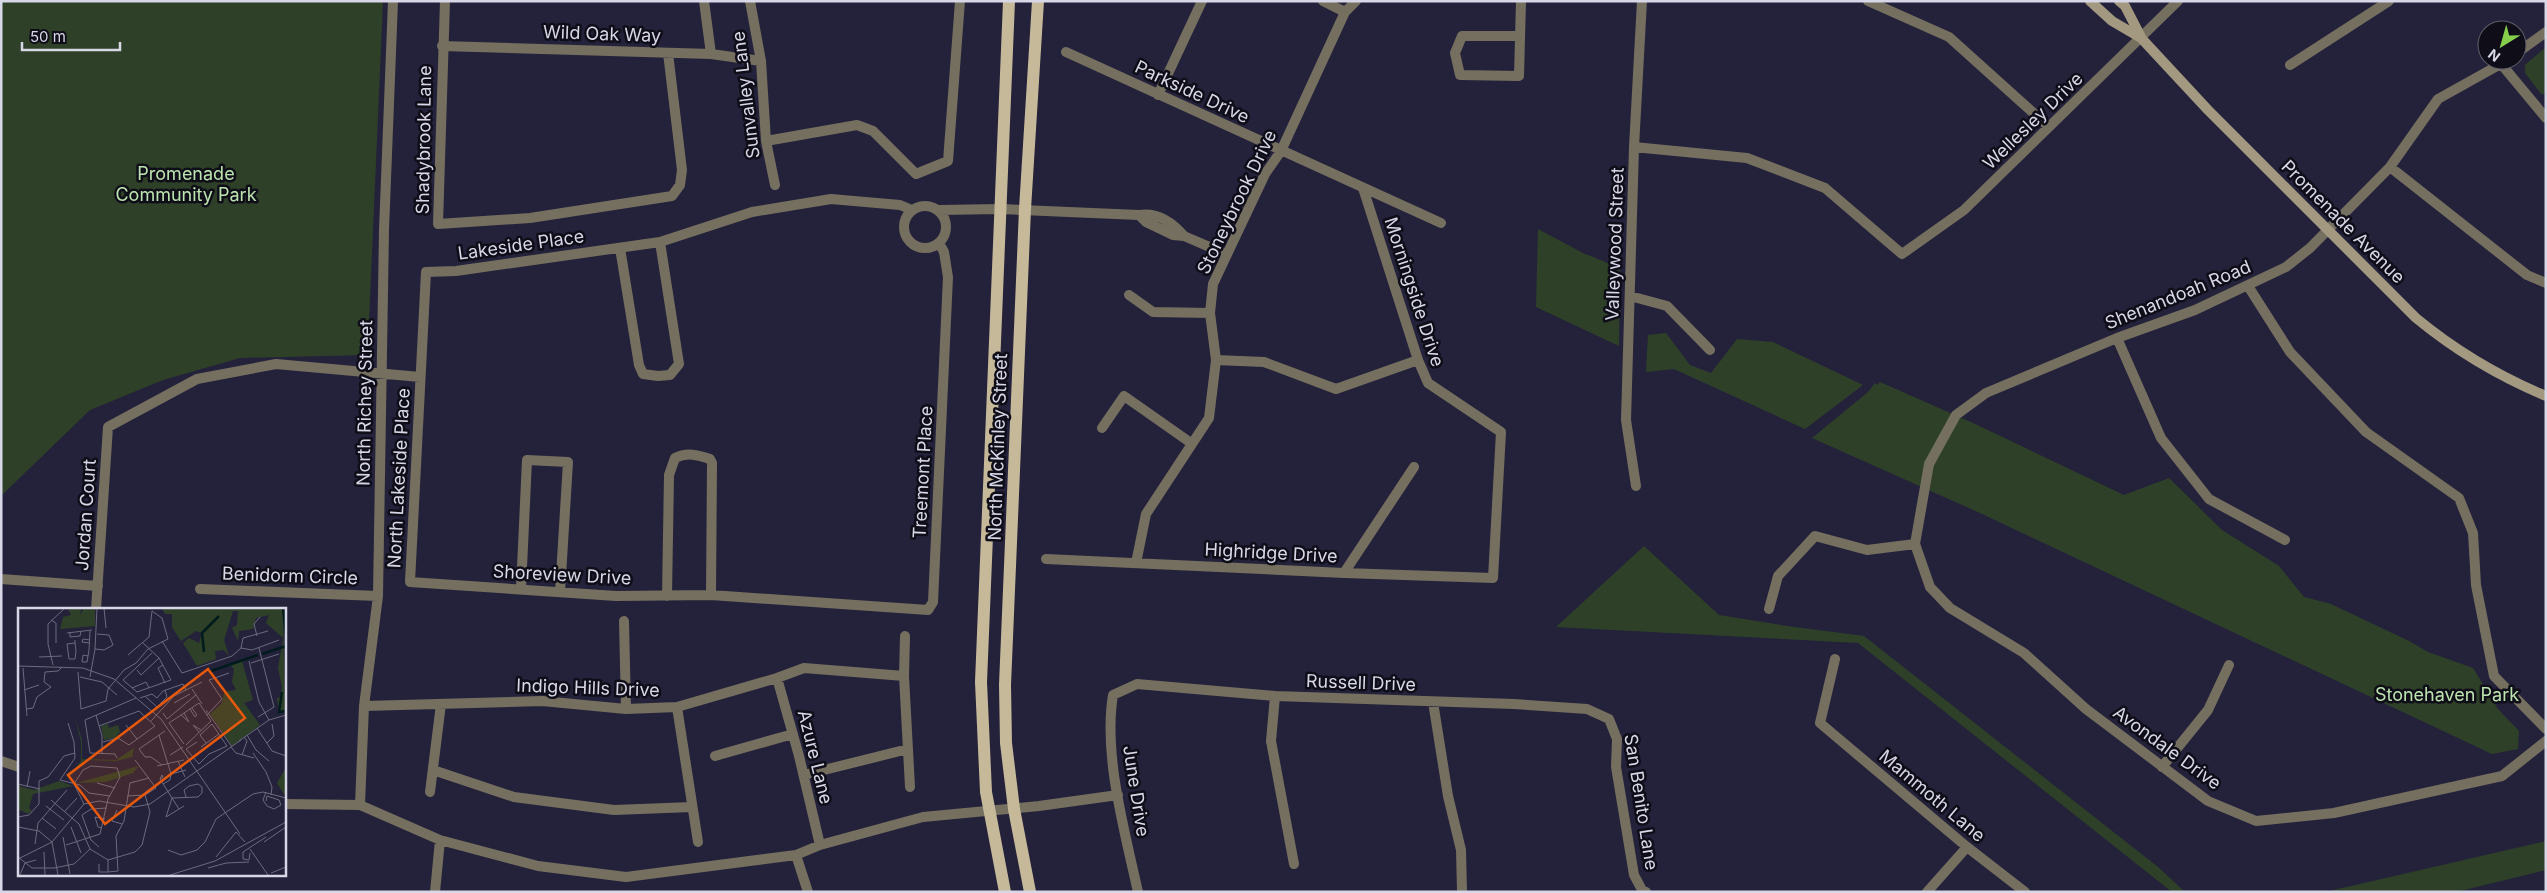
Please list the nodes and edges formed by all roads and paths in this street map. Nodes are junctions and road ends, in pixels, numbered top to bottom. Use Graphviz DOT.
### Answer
graph roads {
  1 [pos="393,1"];
  2 [pos="445,1"];
  3 [pos="704,1"];
  4 [pos="750,1"];
  5 [pos="960,1"];
  6 [pos="1009,1"];
  7 [pos="1038,1"];
  8 [pos="1202,1"];
  9 [pos="1323,1"];
  10 [pos="1356,1"];
  11 [pos="1521,1"];
  12 [pos="1642,1"];
  13 [pos="1868,1"];
  14 [pos="2090,1"];
  15 [pos="2119,1"];
  16 [pos="2178,1"];
  17 [pos="2389,1"];
  18 [pos="1346,12"];
  19 [pos="2546,32"];
  20 [pos="1520,36"];
  21 [pos="2142,39"];
  22 [pos="442,46"];
  23 [pos="2527,46"];
  24 [pos="1066,52"];
  25 [pos="668,53"];
  26 [pos="711,54"];
  27 [pos="761,60"];
  28 [pos="2290,65"];
  29 [pos="2491,70"];
  30 [pos="2511,70"];
  31 [pos="1158,94"];
  32 [pos="2546,118"];
  33 [pos="2049,127"];
  34 [pos="766,141"];
  35 [pos="1634,147"];
  36 [pos="1281,151"];
  37 [pos="2390,167"];
  38 [pos="775,185"];
  39 [pos="1363,188"];
  40 [pos="1001,208"];
  41 [pos="1025,209"];
  42 [pos="912,210"];
  43 [pos="938,210"];
  44 [pos="1441,223"];
  45 [pos="2328,230"];
  46 [pos="660,242"];
  47 [pos="940,243"];
  48 [pos="620,248"];
  49 [pos="1226,254"];
  50 [pos="426,272"];
  51 [pos="2546,283"];
  52 [pos="2248,286"];
  53 [pos="1130,295"];
  54 [pos="1630,296"];
  55 [pos="1210,313"];
  56 [pos="2117,338"];
  57 [pos="1710,350"];
  58 [pos="1216,360"];
  59 [pos="1418,360"];
  60 [pos="381,373"];
  61 [pos="420,377"];
  62 [pos="2546,396"];
  63 [pos="112,425"];
  64 [pos="1102,428"];
  65 [pos="1192,443"];
  66 [pos="1414,467"];
  67 [pos="1636,486"];
  68 [pos="2285,540"];
  69 [pos="1915,544"];
  70 [pos="1046,559"];
  71 [pos="1136,562"];
  72 [pos="1344,574"];
  73 [pos="1493,578"];
  74 [pos="1,579"];
  75 [pos="410,582"];
  76 [pos="98,586"];
  77 [pos="200,589"];
  78 [pos="521,590"];
  79 [pos="560,592"];
  80 [pos="712,595"];
  81 [pos="378,596"];
  82 [pos="667,596"];
  83 [pos="835,604"];
  84 [pos="96,608"];
  85 [pos="1768,609"];
  86 [pos="624,621"];
  87 [pos="905,636"];
  88 [pos="1835,659"];
  89 [pos="2229,666"];
  90 [pos="904,676"];
  91 [pos="777,678"];
  92 [pos="1113,695"];
  93 [pos="1275,696"];
  94 [pos="1432,702"];
  95 [pos="441,704"];
  96 [pos="364,706"];
  97 [pos="678,707"];
  98 [pos="626,709"];
  99 [pos="1609,719"];
  100 [pos="2546,729"];
  101 [pos="793,734"];
  102 [pos="2546,741"];
  103 [pos="908,749"];
  104 [pos="715,756"];
  105 [pos="1,761"];
  106 [pos="18,767"];
  107 [pos="2162,767"];
  108 [pos="433,770"];
  109 [pos="804,775"];
  110 [pos="910,787"];
  111 [pos="430,792"];
  112 [pos="1118,794"];
  113 [pos="285,804"];
  114 [pos="360,805"];
  115 [pos="692,807"];
  116 [pos="1014,808"];
  117 [pos="989,811"];
  118 [pos="440,840"];
  119 [pos="698,842"];
  120 [pos="820,845"];
  121 [pos="1967,847"];
  122 [pos="796,855"];
  123 [pos="1294,864"];
  124 [pos="1644,891"];
  125 [pos="435,892"];
  126 [pos="808,892"];
  127 [pos="1005,892"];
  128 [pos="1030,892"];
  129 [pos="1138,892"];
  130 [pos="1462,892"];
  131 [pos="1927,892"];
  132 [pos="2025,892"];
  1 -- 60 [label="street, North Richey Street"];
  2 -- 22 [label="street, Shadybrook Lane"];
  3 -- 26 [label="street"];
  4 -- 27 [label="street, Sunvalley Lane"];
  5 -- 34 [label="street"];
  6 -- 40 [label="main road, North McKinley Street"];
  7 -- 41 [label="main road, North McKinley Street"];
  8 -- 31 [label="street"];
  9 -- 18 [label="street"];
  10 -- 18 [label="street, Stoneybrook Drive"];
  11 -- 20 [label="street"];
  12 -- 35 [label="street, Valleywood Street"];
  13 -- 33 [label="street"];
  14 -- 21 [label="main road, Promenade Avenue"];
  15 -- 21 [label="main road, Promenade Avenue"];
  16 -- 21 [label="street, Wellesley Drive"];
  17 -- 28 [label="street"];
  18 -- 36 [label="street, Stoneybrook Drive"];
  19 -- 23 [label="street"];
  20 -- 20 [label="street"];
  21 -- 33 [label="street, Wellesley Drive"];
  21 -- 45 [label="main road, Promenade Avenue"];
  22 -- 25 [label="street, Wild Oak Way"];
  22 -- 25 [label="street, Shadybrook Lane"];
  24 -- 31 [label="street, Parkside Drive"];
  25 -- 26 [label="street, Wild Oak Way"];
  26 -- 27 [label="street, Wild Oak Way"];
  27 -- 34 [label="street, Sunvalley Lane"];
  29 -- 37 [label="street, Shenandoah Road"];
  30 -- 32 [label="street"];
  31 -- 36 [label="street, Parkside Drive"];
  33 -- 35 [label="street, Wellesley Drive"];
  34 -- 38 [label="street, Sunvalley Lane"];
  35 -- 54 [label="street, Valleywood Street"];
  36 -- 39 [label="street, Parkside Drive"];
  36 -- 49 [label="street, Stoneybrook Drive"];
  37 -- 45 [label="street, Shenandoah Road"];
  37 -- 51 [label="street"];
  39 -- 44 [label="street, Parkside Drive"];
  39 -- 59 [label="street, Morningside Drive"];
  40 -- 41 [label="street, Lakeside Place"];
  40 -- 43 [label="street, Lakeside Place"];
  40 -- 117 [label="main road, North McKinley Street"];
  41 -- 49 [label="street, Lakeside Place"];
  41 -- 116 [label="main road, North McKinley Street"];
  42 -- 43 [label="street, Lakeside Place"];
  42 -- 46 [label="street, Lakeside Place"];
  42 -- 47 [label="street"];
  43 -- 47 [label="street"];
  45 -- 52 [label="street, Shenandoah Road"];
  45 -- 62 [label="main road, Promenade Avenue"];
  46 -- 48 [label="street, Lakeside Place"];
  46 -- 48 [label="street"];
  47 -- 83 [label="street, Treemont Place"];
  48 -- 50 [label="street, Lakeside Place"];
  49 -- 55 [label="street, Stoneybrook Drive"];
  50 -- 61 [label="street, North Lakeside Place"];
  52 -- 56 [label="street, Shenandoah Road"];
  52 -- 100 [label="street"];
  53 -- 55 [label="street"];
  54 -- 57 [label="street"];
  54 -- 67 [label="street, Valleywood Street"];
  55 -- 58 [label="street, Stoneybrook Drive"];
  56 -- 68 [label="street"];
  56 -- 69 [label="street, Shenandoah Road"];
  58 -- 59 [label="street"];
  58 -- 65 [label="street, Stoneybrook Drive"];
  59 -- 73 [label="street, Morningside Drive"];
  60 -- 61 [label="street, North Lakeside Place"];
  60 -- 63 [label="street, North Lakeside Place"];
  60 -- 81 [label="street, North Richey Street"];
  61 -- 75 [label="street, North Lakeside Place"];
  63 -- 76 [label="street, Jordan Court"];
  64 -- 65 [label="street"];
  65 -- 71 [label="street, Stoneybrook Drive"];
  66 -- 72 [label="street"];
  69 -- 85 [label="street"];
  69 -- 107 [label="street, Avondale Drive"];
  70 -- 71 [label="street, Highridge Drive"];
  71 -- 72 [label="street, Highridge Drive"];
  72 -- 73 [label="street, Highridge Drive"];
  74 -- 76 [label="street"];
  75 -- 78 [label="street, Shoreview Drive"];
  76 -- 84 [label="street, Jordan Court"];
  77 -- 81 [label="street, Benidorm Circle"];
  78 -- 79 [label="street, Shoreview Drive"];
  78 -- 79 [label="street"];
  79 -- 82 [label="street, Shoreview Drive"];
  80 -- 82 [label="street, Shoreview Drive"];
  80 -- 82 [label="street"];
  80 -- 83 [label="street, Shoreview Drive"];
  81 -- 96 [label="street, North Richey Street"];
  86 -- 98 [label="street"];
  87 -- 90 [label="street"];
  88 -- 121 [label="street, Mammoth Lane"];
  89 -- 107 [label="street"];
  90 -- 91 [label="street, Indigo Hills Drive"];
  90 -- 103 [label="street"];
  91 -- 97 [label="street, Indigo Hills Drive"];
  91 -- 101 [label="street, Azure Lane"];
  92 -- 93 [label="street, Russell Drive"];
  92 -- 112 [label="street, June Drive"];
  93 -- 94 [label="street, Russell Drive"];
  93 -- 123 [label="street"];
  94 -- 99 [label="street, Russell Drive"];
  94 -- 130 [label="street"];
  95 -- 96 [label="street, Indigo Hills Drive"];
  95 -- 98 [label="street, Indigo Hills Drive"];
  95 -- 108 [label="street"];
  96 -- 114 [label="street, North Richey Street"];
  97 -- 98 [label="street, Indigo Hills Drive"];
  97 -- 115 [label="street"];
  99 -- 124 [label="street, San Benito Lane"];
  101 -- 104 [label="street"];
  101 -- 109 [label="street, Azure Lane"];
  102 -- 107 [label="street, Avondale Drive"];
  103 -- 109 [label="street"];
  103 -- 110 [label="street"];
  105 -- 106 [label="street"];
  108 -- 111 [label="street"];
  108 -- 115 [label="street"];
  109 -- 120 [label="street, Azure Lane"];
  112 -- 116 [label="street"];
  112 -- 129 [label="street, June Drive"];
  113 -- 114 [label="street"];
  114 -- 118 [label="street"];
  115 -- 119 [label="street"];
  116 -- 117 [label="street"];
  116 -- 128 [label="main road, North McKinley Street"];
  117 -- 120 [label="street"];
  117 -- 127 [label="main road, North McKinley Street"];
  118 -- 122 [label="street"];
  118 -- 125 [label="street"];
  120 -- 122 [label="street"];
  121 -- 131 [label="street"];
  121 -- 132 [label="street, Mammoth Lane"];
  122 -- 126 [label="street"];
}
